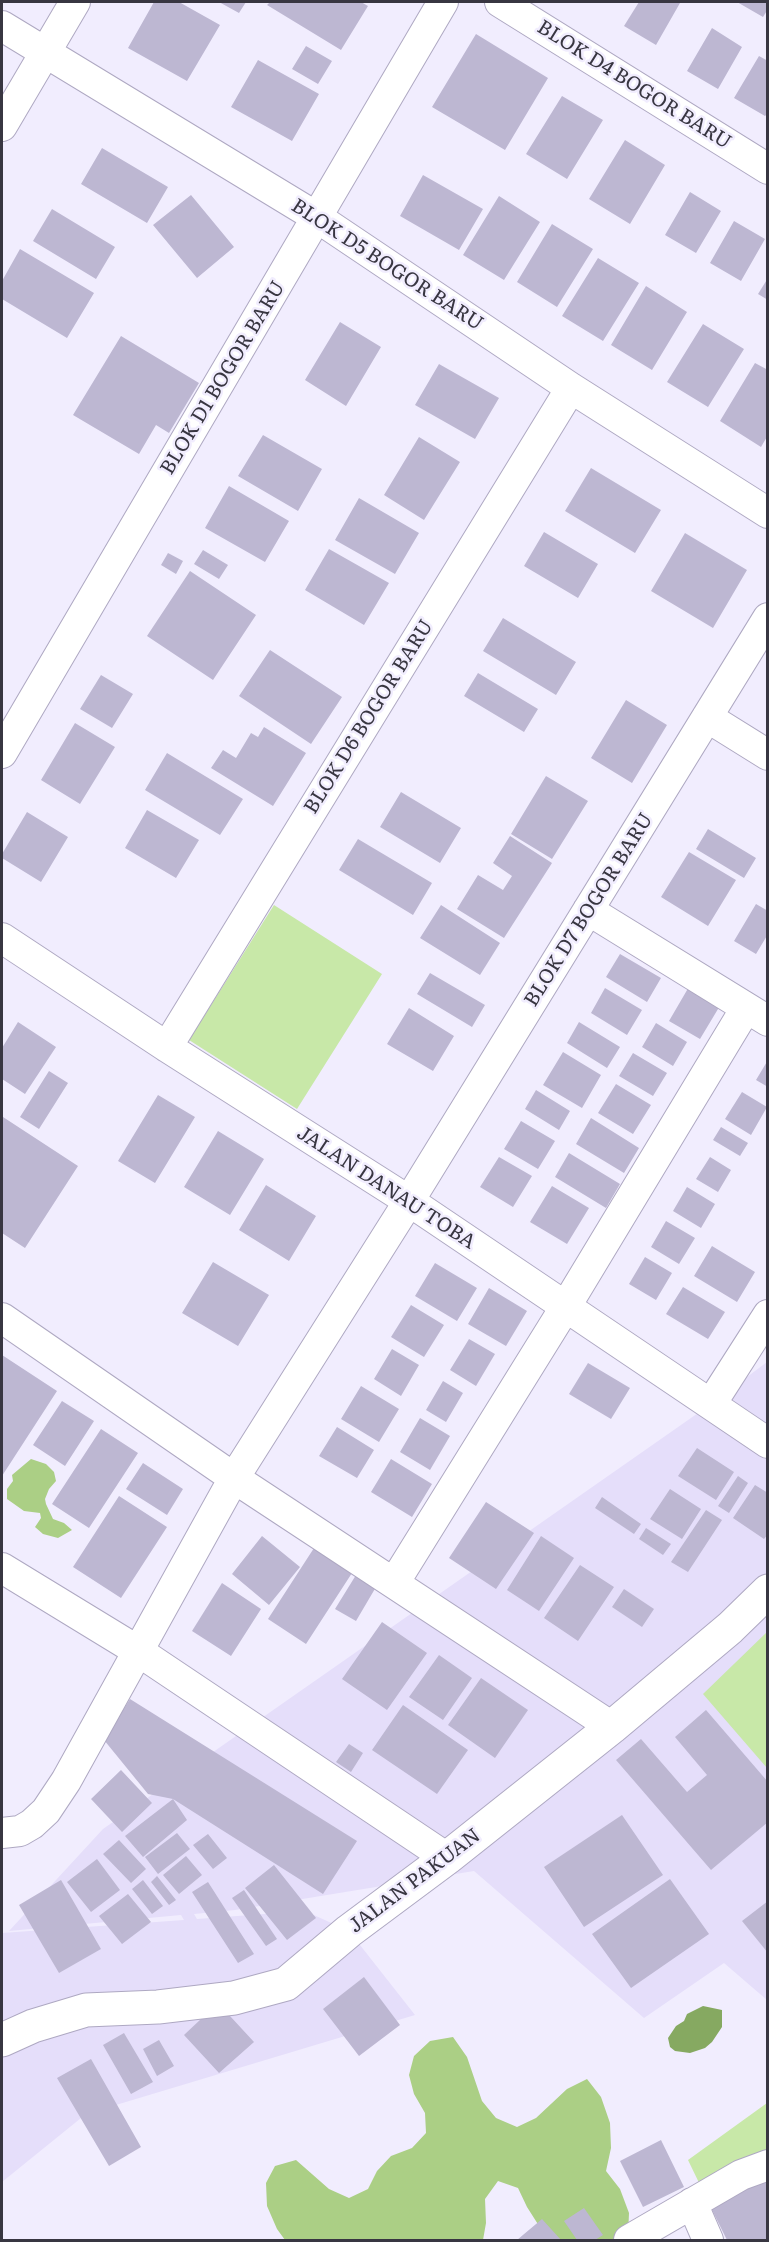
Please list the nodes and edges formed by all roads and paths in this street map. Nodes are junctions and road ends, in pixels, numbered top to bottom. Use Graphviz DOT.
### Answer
graph roads {
  1 [pos="75,2"];
  2 [pos="443,2"];
  3 [pos="500,2"];
  4 [pos="2,26"];
  5 [pos="45,52"];
  6 [pos="2,126"];
  7 [pos="768,168"];
  8 [pos="318,218"];
  9 [pos="571,388"];
  10 [pos="768,513"];
  11 [pos="768,618"];
  12 [pos="707,717"];
  13 [pos="2,753"];
  14 [pos="768,755"];
  15 [pos="588,910"];
  16 [pos="2,938"];
  17 [pos="757,1014"];
  18 [pos="167,1047"];
  19 [pos="410,1201"];
  20 [pos="566,1306"];
  21 [pos="768,1315"];
  22 [pos="2,1318"];
  23 [pos="711,1404"];
  24 [pos="768,1443"];
  25 [pos="234,1478"];
  26 [pos="2,1568"];
  27 [pos="394,1583"];
  28 [pos="768,1591"];
  29 [pos="138,1651"];
  30 [pos="612,1727"];
  31 [pos="2,1833"];
  32 [pos="447,1858"];
  33 [pos="2,2040"];
  34 [pos="768,2165"];
  35 [pos="692,2203"];
  36 [pos="629,2241"];
  37 [pos="708,2241"];
  1 -- 5 [label="street"];
  2 -- 8 [label="street, BLOK D1 BOGOR BARU"];
  3 -- 7 [label="street, BLOK D4 BOGOR BARU"];
  4 -- 5 [label="street, BLOK D5 BOGOR BARU"];
  5 -- 6 [label="street"];
  5 -- 8 [label="street, BLOK D5 BOGOR BARU"];
  8 -- 9 [label="street, BLOK D5 BOGOR BARU"];
  8 -- 13 [label="street, BLOK D1 BOGOR BARU"];
  9 -- 10 [label="street, BLOK D5 BOGOR BARU"];
  9 -- 18 [label="street, BLOK D6 BOGOR BARU"];
  11 -- 12 [label="street, BLOK D7 BOGOR BARU"];
  12 -- 14 [label="street"];
  12 -- 15 [label="street, BLOK D7 BOGOR BARU"];
  15 -- 17 [label="street"];
  15 -- 19 [label="street, BLOK D7 BOGOR BARU"];
  16 -- 18 [label="street, JALAN DANAU TOBA"];
  17 -- 20 [label="street"];
  18 -- 19 [label="street, JALAN DANAU TOBA"];
  19 -- 20 [label="street, JALAN DANAU TOBA"];
  19 -- 25 [label="street, BLOK D7 BOGOR BARU"];
  20 -- 23 [label="street, JALAN DANAU TOBA"];
  20 -- 27 [label="street"];
  21 -- 23 [label="street"];
  22 -- 25 [label="street"];
  23 -- 24 [label="street, JALAN DANAU TOBA"];
  25 -- 27 [label="street"];
  25 -- 29 [label="street, BLOK D7 BOGOR BARU"];
  26 -- 29 [label="street"];
  27 -- 30 [label="street"];
  28 -- 30 [label="street, JALAN PAKUAN"];
  29 -- 31 [label="street, BLOK D7 BOGOR BARU"];
  29 -- 32 [label="street"];
  30 -- 32 [label="street, JALAN PAKUAN"];
  32 -- 33 [label="street, JALAN PAKUAN"];
  34 -- 35 [label="street"];
  35 -- 36 [label="street"];
  35 -- 37 [label="street"];
}
